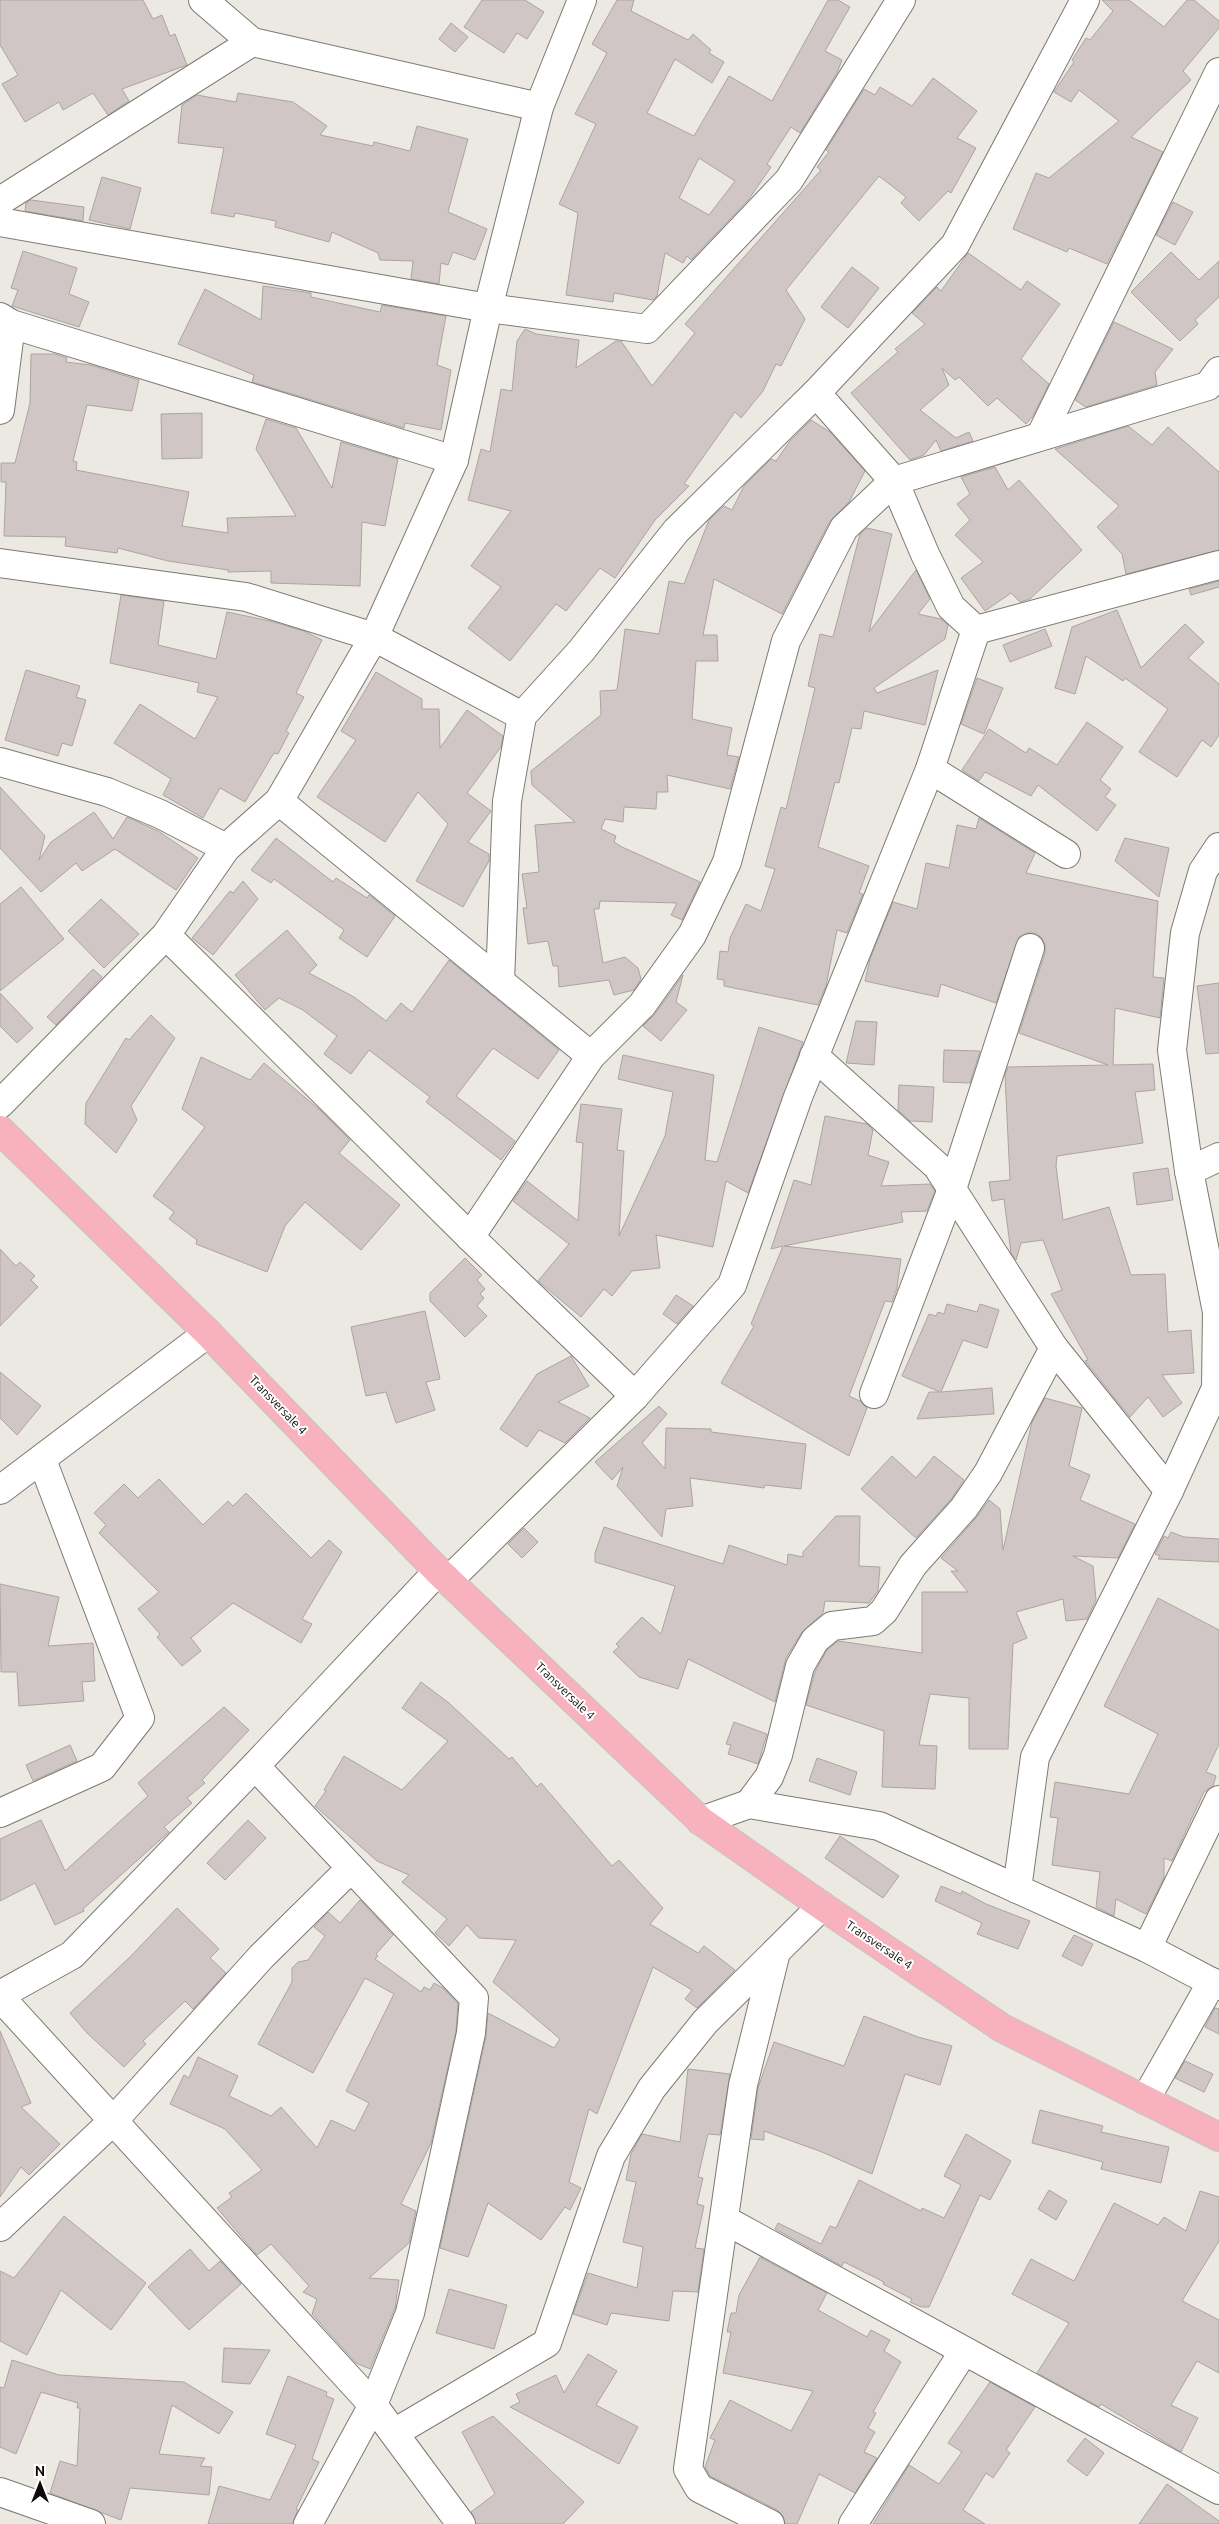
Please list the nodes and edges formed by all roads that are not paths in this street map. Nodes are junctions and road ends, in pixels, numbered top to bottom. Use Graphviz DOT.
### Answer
graph roads {
  1 [pos="203,0"];
  2 [pos="582,0"];
  3 [pos="901,0"];
  4 [pos="1085,0"];
  5 [pos="252,42"];
  6 [pos="1219,72"];
  7 [pos="539,107"];
  8 [pos="0,200"];
  9 [pos="0,222"];
  10 [pos="488,308"];
  11 [pos="6,321"];
  12 [pos="1219,371"];
  13 [pos="816,392"];
  14 [pos="0,410"];
  15 [pos="1041,435"];
  16 [pos="454,460"];
  17 [pos="894,481"];
  18 [pos="0,563"];
  19 [pos="1219,565"];
  20 [pos="976,630"];
  21 [pos="374,637"];
  22 [pos="522,716"];
  23 [pos="0,762"];
  24 [pos="930,769"];
  25 [pos="279,801"];
  26 [pos="1219,847"];
  27 [pos="226,848"];
  28 [pos="1066,854"];
  29 [pos="166,935"];
  30 [pos="1030,948"];
  31 [pos="500,982"];
  32 [pos="590,1056"];
  33 [pos="814,1056"];
  34 [pos="0,1104"];
  35 [pos="0,1130"];
  36 [pos="1219,1157"];
  37 [pos="1189,1171"];
  38 [pos="952,1189"];
  39 [pos="470,1237"];
  40 [pos="208,1333"];
  41 [pos="1054,1348"];
  42 [pos="874,1394"];
  43 [pos="635,1396"];
  44 [pos="42,1460"];
  45 [pos="0,1490"];
  46 [pos="1169,1491"];
  47 [pos="443,1576"];
  48 [pos="255,1766"];
  49 [pos="1219,1800"];
  50 [pos="749,1804"];
  51 [pos="0,1813"];
  52 [pos="701,1821"];
  53 [pos="351,1868"];
  54 [pos="1017,1889"];
  55 [pos="822,1906"];
  56 [pos="1147,1948"];
  57 [pos="776,1952"];
  58 [pos="1215,1984"];
  59 [pos="0,1996"];
  60 [pos="1145,2100"];
  61 [pos="114,2120"];
  62 [pos="1219,2137"];
  63 [pos="725,2220"];
  64 [pos="0,2227"];
  65 [pos="964,2351"];
  66 [pos="373,2404"];
  67 [pos="394,2433"];
  68 [pos="1219,2490"];
  69 [pos="0,2492"];
  70 [pos="90,2524"];
  71 [pos="308,2524"];
  72 [pos="461,2524"];
  73 [pos="770,2524"];
  74 [pos="853,2524"];
  1 -- 5 [label="street"];
  2 -- 7 [label="street"];
  3 -- 10 [label="street"];
  4 -- 13 [label="street"];
  5 -- 7 [label="street"];
  5 -- 8 [label="street"];
  6 -- 15 [label="street"];
  7 -- 10 [label="street"];
  9 -- 10 [label="street"];
  10 -- 16 [label="street"];
  11 -- 14 [label="street"];
  11 -- 16 [label="street"];
  12 -- 15 [label="street"];
  13 -- 17 [label="street"];
  13 -- 22 [label="street"];
  15 -- 17 [label="street"];
  16 -- 21 [label="street"];
  17 -- 20 [label="street"];
  17 -- 32 [label="street"];
  18 -- 21 [label="street"];
  19 -- 20 [label="street"];
  20 -- 24 [label="street"];
  21 -- 22 [label="street"];
  21 -- 25 [label="street"];
  22 -- 31 [label="street"];
  23 -- 27 [label="street"];
  24 -- 28 [label="street"];
  24 -- 33 [label="street"];
  25 -- 27 [label="street"];
  25 -- 31 [label="street"];
  26 -- 37 [label="street"];
  27 -- 29 [label="street"];
  29 -- 34 [label="street"];
  29 -- 39 [label="street"];
  30 -- 38 [label="street"];
  31 -- 32 [label="street"];
  32 -- 39 [label="street"];
  33 -- 38 [label="street"];
  33 -- 43 [label="street"];
  35 -- 40 [label="main road, Transversale 4"];
  36 -- 37 [label="street"];
  37 -- 46 [label="street"];
  38 -- 41 [label="street"];
  38 -- 42 [label="street"];
  39 -- 43 [label="street"];
  40 -- 44 [label="street"];
  40 -- 47 [label="main road, Transversale 4"];
  41 -- 46 [label="street"];
  41 -- 50 [label="street"];
  43 -- 47 [label="street"];
  44 -- 45 [label="street"];
  44 -- 51 [label="street"];
  46 -- 54 [label="street"];
  47 -- 48 [label="street"];
  47 -- 52 [label="main road, Transversale 4"];
  48 -- 53 [label="street"];
  48 -- 59 [label="street"];
  49 -- 56 [label="street"];
  50 -- 52 [label="street"];
  50 -- 54 [label="street"];
  52 -- 55 [label="main road, Transversale 4"];
  53 -- 61 [label="street"];
  53 -- 66 [label="street"];
  54 -- 56 [label="street"];
  55 -- 57 [label="street"];
  55 -- 60 [label="main road, Transversale 4"];
  56 -- 58 [label="street"];
  57 -- 63 [label="street"];
  57 -- 67 [label="street"];
  58 -- 60 [label="street"];
  59 -- 61 [label="street"];
  60 -- 62 [label="main road, Transversale 4"];
  61 -- 64 [label="street"];
  61 -- 66 [label="street"];
  63 -- 65 [label="street"];
  63 -- 73 [label="street"];
  65 -- 68 [label="street"];
  65 -- 74 [label="street"];
  66 -- 67 [label="street"];
  66 -- 71 [label="street"];
  67 -- 72 [label="street"];
  69 -- 70 [label="street"];
}
